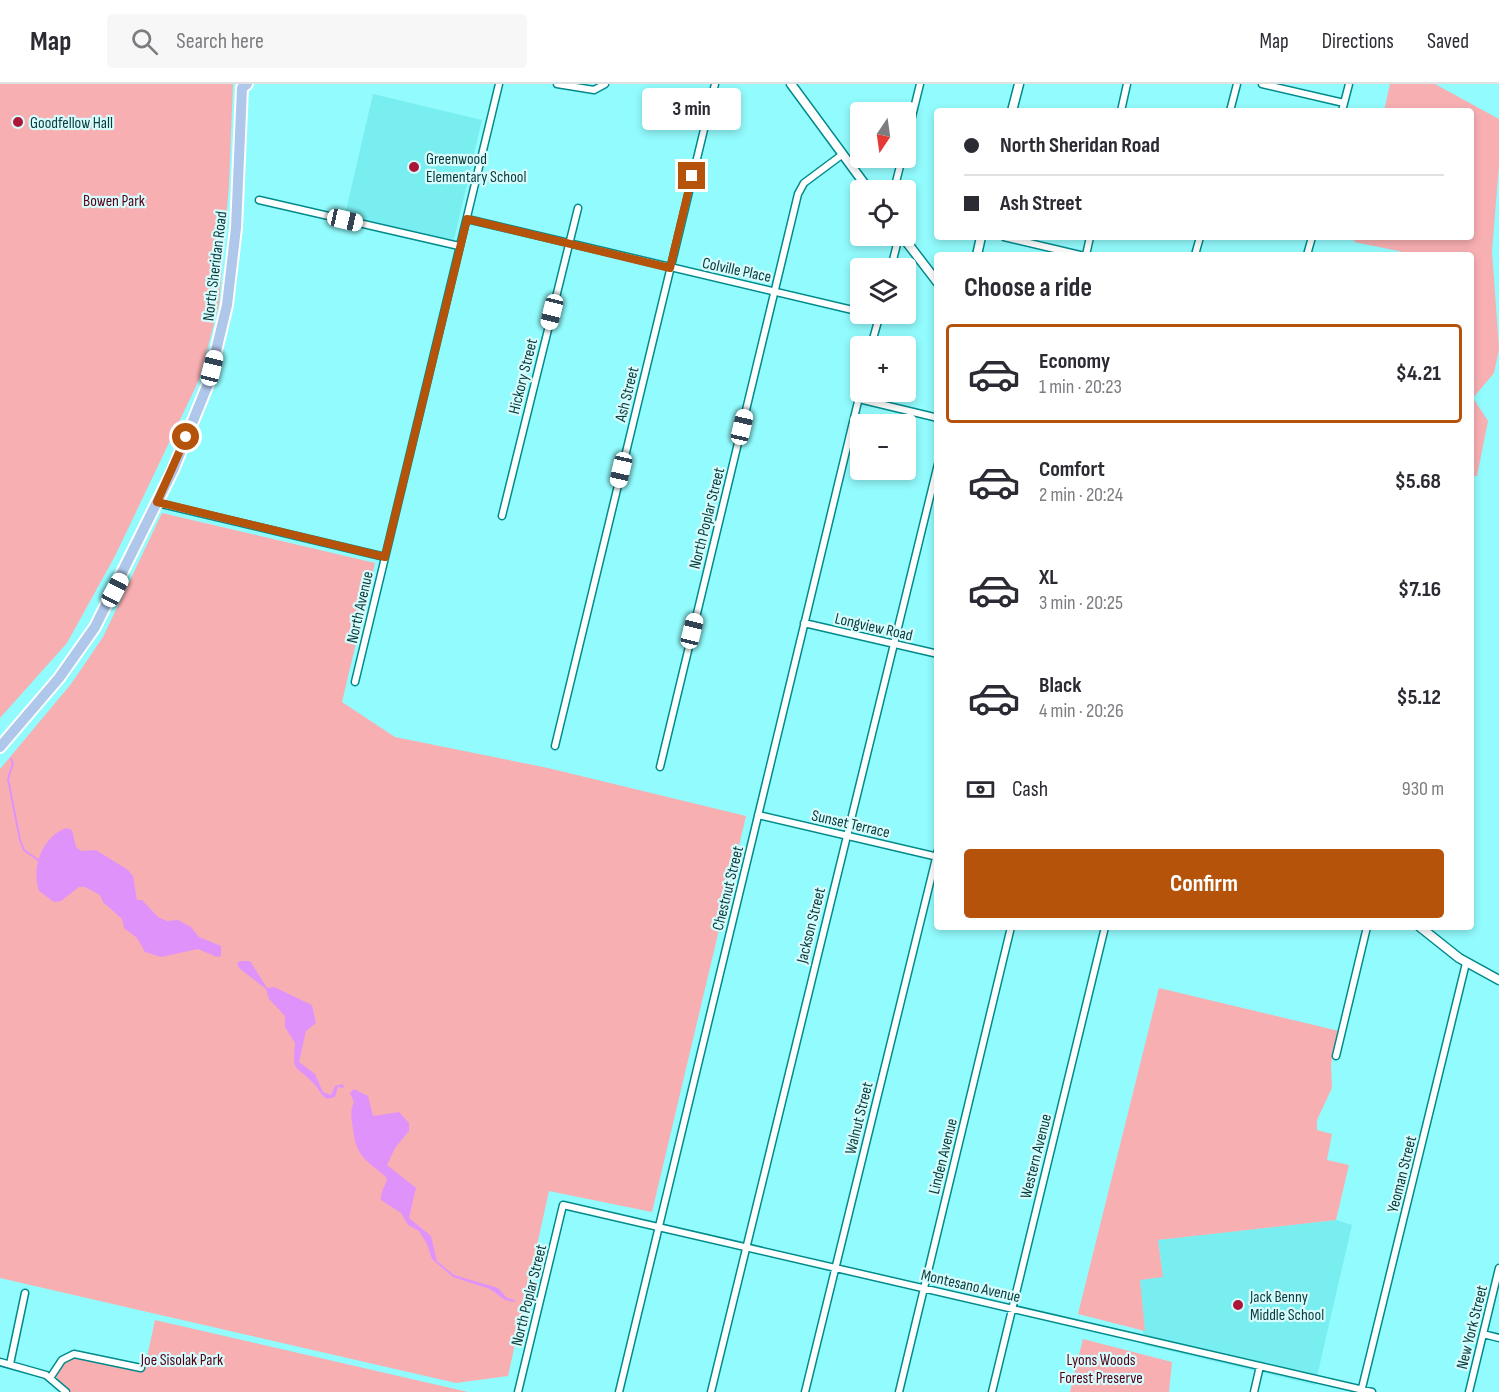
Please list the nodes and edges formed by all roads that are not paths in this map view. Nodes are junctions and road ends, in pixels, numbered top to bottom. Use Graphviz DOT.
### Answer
graph roads {
  1 [pos="500,84"];
  2 [pos="557,84"];
  3 [pos="605,84"];
  4 [pos="715,84"];
  5 [pos="791,84"];
  6 [pos="920,84"];
  7 [pos="1019,84"];
  8 [pos="1128,84"];
  9 [pos="1237,84"];
  10 [pos="1262,84"];
  11 [pos="1349,84"];
  12 [pos="242,85"];
  13 [pos="916,102"];
  14 [pos="1344,103"];
  15 [pos="1013,108"];
  16 [pos="1122,108"];
  17 [pos="1231,108"];
  18 [pos="1343,108"];
  19 [pos="843,154"];
  20 [pos="862,180"];
  21 [pos="259,200"];
  22 [pos="578,208"];
  23 [pos="467,219"];
  24 [pos="1017,240"];
  25 [pos="568,243"];
  26 [pos="459,246"];
  27 [pos="908,246"];
  28 [pos="1067,252"];
  29 [pos="670,268"];
  30 [pos="934,278"];
  31 [pos="774,291"];
  32 [pos="850,309"];
  33 [pos="858,402"];
  34 [pos="871,402"];
  35 [pos="934,417"];
  36 [pos="934,480"];
  37 [pos="157,502"];
  38 [pos="502,516"];
  39 [pos="385,557"];
  40 [pos="804,623"];
  41 [pos="894,644"];
  42 [pos="934,653"];
  43 [pos="355,682"];
  44 [pos="555,746"];
  45 [pos="0,747"];
  46 [pos="660,767"];
  47 [pos="758,815"];
  48 [pos="847,836"];
  49 [pos="934,853"];
  50 [pos="934,866"];
  51 [pos="1010,930"];
  52 [pos="1104,930"];
  53 [pos="1366,930"];
  54 [pos="1423,930"];
  55 [pos="1466,963"];
  56 [pos="1499,980"];
  57 [pos="1336,1056"];
  58 [pos="563,1204"];
  59 [pos="659,1226"];
  60 [pos="746,1246"];
  61 [pos="836,1267"];
  62 [pos="1499,1268"];
  63 [pos="924,1288"];
  64 [pos="25,1293"];
  65 [pos="1012,1308"];
  66 [pos="1483,1334"];
  67 [pos="1499,1338"];
  68 [pos="0,1362"];
  69 [pos="10,1364"];
  70 [pos="1260,1366"];
  71 [pos="141,1368"];
  72 [pos="50,1378"];
  73 [pos="1362,1391"];
  74 [pos="66,1392"];
  75 [pos="518,1392"];
  76 [pos="619,1392"];
  77 [pos="711,1392"];
  78 [pos="805,1392"];
  79 [pos="899,1392"];
  80 [pos="992,1392"];
  81 [pos="1254,1392"];
  82 [pos="1372,1392"];
  83 [pos="1469,1392"];
  1 -- 23 [label="street, North Avenue"];
  2 -- 3 [label="street"];
  4 -- 29 [label="street, Ash Street"];
  5 -- 19 [label="street"];
  6 -- 13 [label="street"];
  7 -- 15 [label="street"];
  8 -- 16 [label="street"];
  9 -- 17 [label="street"];
  10 -- 14 [label="street"];
  11 -- 14 [label="street"];
  12 -- 37 [label="main road, North Sheridan Road"];
  14 -- 18 [label="street"];
  19 -- 20 [label="street"];
  19 -- 31 [label="street, North Poplar Street"];
  21 -- 26 [label="street"];
  22 -- 25 [label="street, Hickory Street"];
  23 -- 25 [label="street, Colville Place"];
  23 -- 26 [label="street, North Avenue"];
  24 -- 28 [label="street"];
  25 -- 29 [label="street, Colville Place"];
  25 -- 38 [label="street, Hickory Street"];
  26 -- 39 [label="street, North Avenue"];
  27 -- 30 [label="street"];
  29 -- 31 [label="street, Colville Place"];
  29 -- 44 [label="street, Ash Street"];
  31 -- 32 [label="street, Colville Place"];
  31 -- 46 [label="street, North Poplar Street"];
  33 -- 40 [label="street, Chestnut Street"];
  34 -- 35 [label="street"];
  36 -- 41 [label="street, Jackson Street"];
  37 -- 39 [label="street"];
  37 -- 45 [label="main road, North Sheridan Road"];
  39 -- 43 [label="street, North Avenue"];
  40 -- 41 [label="street, Longview Road"];
  40 -- 47 [label="street, Chestnut Street"];
  41 -- 42 [label="street, Longview Road"];
  41 -- 48 [label="street, Jackson Street"];
  47 -- 48 [label="street, Sunset Terrace"];
  47 -- 59 [label="street, Chestnut Street"];
  48 -- 49 [label="street, Sunset Terrace"];
  48 -- 60 [label="street, Jackson Street"];
  50 -- 61 [label="street, Walnut Street"];
  51 -- 63 [label="street, Linden Avenue"];
  52 -- 65 [label="street, Western Avenue"];
  53 -- 57 [label="street"];
  54 -- 55 [label="street"];
  55 -- 56 [label="street"];
  55 -- 73 [label="street, Yeoman Street"];
  58 -- 59 [label="street, Montesano Avenue"];
  58 -- 75 [label="street, North Poplar Street"];
  59 -- 60 [label="street, Montesano Avenue"];
  59 -- 76 [label="street, Chestnut Street"];
  60 -- 61 [label="street, Montesano Avenue"];
  60 -- 77 [label="street, Jackson Street"];
  61 -- 63 [label="street, Montesano Avenue"];
  61 -- 78 [label="street, Walnut Street"];
  62 -- 66 [label="street, New York Street"];
  63 -- 65 [label="street, Montesano Avenue"];
  63 -- 79 [label="street, Linden Avenue"];
  64 -- 69 [label="street"];
  65 -- 70 [label="street, Montesano Avenue"];
  65 -- 80 [label="street, Western Avenue"];
  66 -- 67 [label="street"];
  66 -- 83 [label="street, New York Street"];
  68 -- 69 [label="street"];
  69 -- 72 [label="street"];
  70 -- 73 [label="street, Montesano Avenue"];
  70 -- 81 [label="street"];
  71 -- 72 [label="street"];
  72 -- 74 [label="street"];
  73 -- 82 [label="street, Montesano Avenue"];
}
